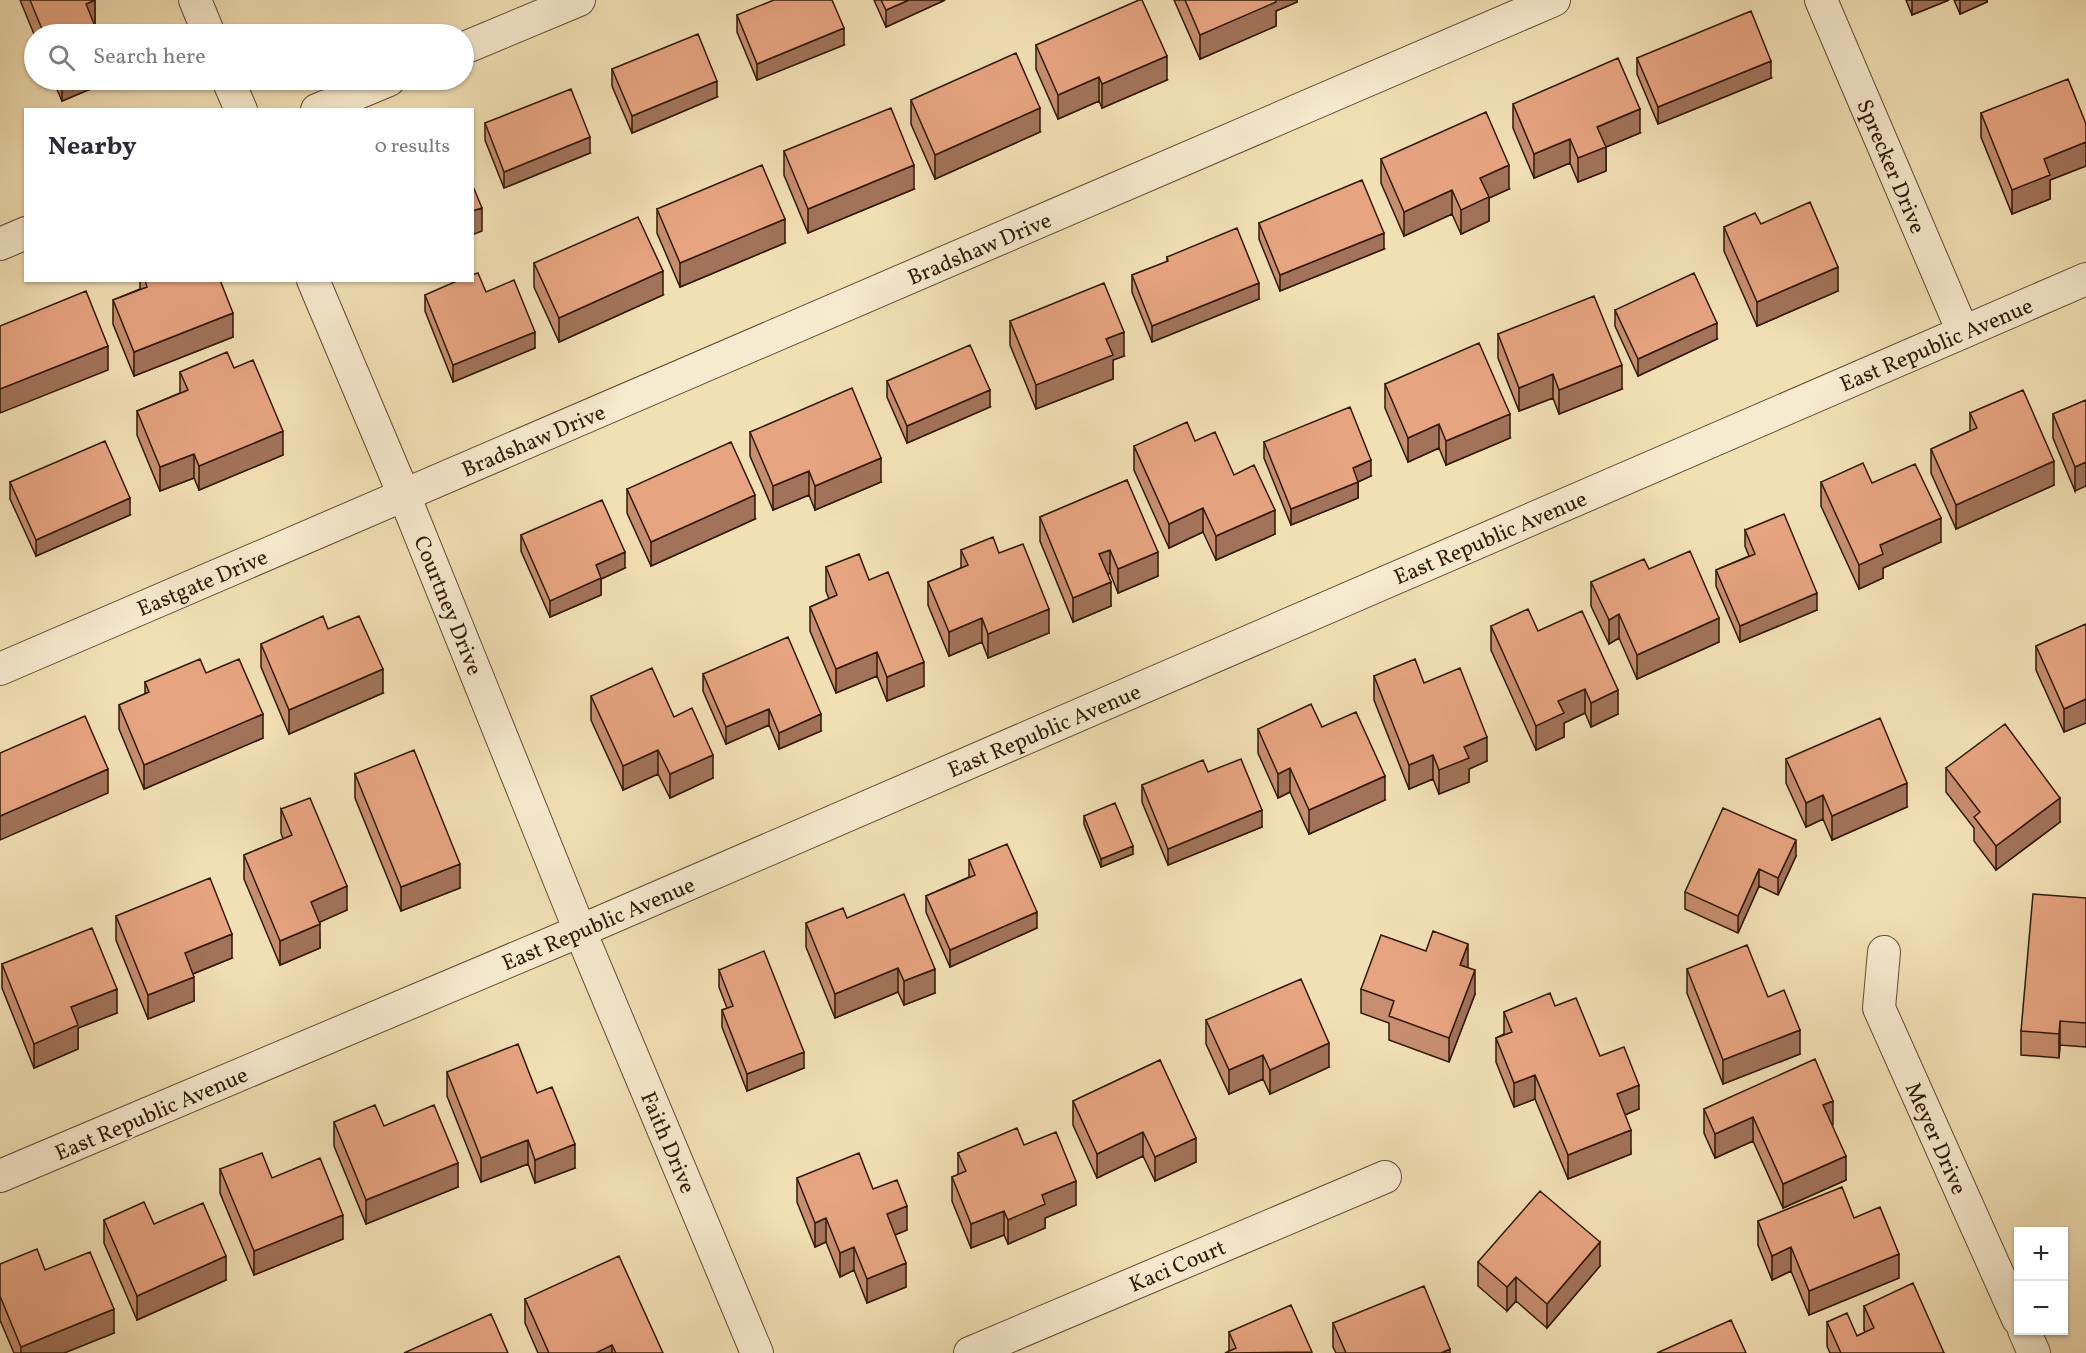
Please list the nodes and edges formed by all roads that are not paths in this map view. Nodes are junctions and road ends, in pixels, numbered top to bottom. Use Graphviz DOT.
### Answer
graph roads {
  1 [pos="195,0"];
  2 [pos="579,0"];
  3 [pos="1554,0"];
  4 [pos="1821,0"];
  5 [pos="205,24"];
  6 [pos="474,44"];
  7 [pos="232,90"];
  8 [pos="365,90"];
  9 [pos="240,108"];
  10 [pos="322,108"];
  11 [pos="24,234"];
  12 [pos="0,243"];
  13 [pos="2086,279"];
  14 [pos="314,282"];
  15 [pos="1963,332"];
  16 [pos="404,495"];
  17 [pos="0,669"];
  18 [pos="580,931"];
  19 [pos="1884,952"];
  20 [pos="0,1176"];
  21 [pos="1385,1178"];
  22 [pos="2014,1308"];
  23 [pos="2026,1335"];
  24 [pos="757,1353"];
  25 [pos="970,1353"];
  26 [pos="2034,1353"];
  1 -- 5 [label="street"];
  2 -- 6 [label="street"];
  3 -- 16 [label="street, Bradshaw Drive"];
  4 -- 15 [label="street, Sprecker Drive"];
  7 -- 9 [label="street"];
  8 -- 10 [label="street"];
  11 -- 12 [label="street"];
  13 -- 15 [label="street, East Republic Avenue"];
  14 -- 16 [label="street, Courtney Drive"];
  15 -- 18 [label="street, East Republic Avenue"];
  16 -- 17 [label="street, Eastgate Drive"];
  16 -- 18 [label="street, Courtney Drive"];
  18 -- 20 [label="street, East Republic Avenue"];
  18 -- 24 [label="street, Faith Drive"];
  19 -- 22 [label="street, Meyer Drive"];
  21 -- 25 [label="street, Kaci Court"];
  23 -- 26 [label="street"];
}
